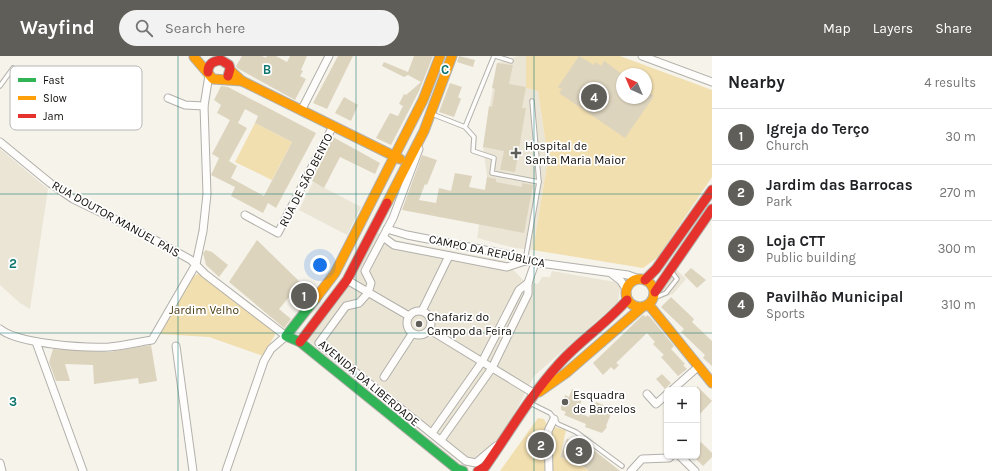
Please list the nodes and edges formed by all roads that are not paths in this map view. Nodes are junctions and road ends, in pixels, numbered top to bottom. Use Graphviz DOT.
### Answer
graph roads {
  1 [pos="193,56"];
  2 [pos="328,56"];
  3 [pos="440,56"];
  4 [pos="452,56"];
  5 [pos="494,56"];
  6 [pos="642,56"];
  7 [pos="230,58"];
  8 [pos="211,60"];
  9 [pos="511,61"];
  10 [pos="10,72"];
  11 [pos="218,75"];
  12 [pos="712,82"];
  13 [pos="0,86"];
  14 [pos="168,98"];
  15 [pos="423,100"];
  16 [pos="532,101"];
  17 [pos="434,105"];
  18 [pos="204,106"];
  19 [pos="418,110"];
  20 [pos="301,111"];
  21 [pos="431,114"];
  22 [pos="333,126"];
  23 [pos="465,127"];
  24 [pos="424,131"];
  25 [pos="0,142"];
  26 [pos="394,157"];
  27 [pos="407,162"];
  28 [pos="410,174"];
  29 [pos="539,182"];
  30 [pos="712,190"];
  31 [pos="704,202"];
  32 [pos="712,208"];
  33 [pos="245,215"];
  34 [pos="387,229"];
  35 [pos="383,237"];
  36 [pos="450,256"];
  37 [pos="525,261"];
  38 [pos="535,263"];
  39 [pos="196,264"];
  40 [pos="337,268"];
  41 [pos="612,274"];
  42 [pos="332,277"];
  43 [pos="642,279"];
  44 [pos="347,280"];
  45 [pos="528,283"];
  46 [pos="626,289"];
  47 [pos="368,293"];
  48 [pos="627,300"];
  49 [pos="650,301"];
  50 [pos="422,311"];
  51 [pos="409,316"];
  52 [pos="503,322"];
  53 [pos="512,326"];
  54 [pos="430,330"];
  55 [pos="2,332"];
  56 [pos="412,334"];
  57 [pos="286,336"];
  58 [pos="36,342"];
  59 [pos="300,342"];
  60 [pos="176,346"];
  61 [pos="482,362"];
  62 [pos="699,366"];
  63 [pos="492,368"];
  64 [pos="384,377"];
  65 [pos="712,383"];
  66 [pos="675,387"];
  67 [pos="535,394"];
  68 [pos="647,394"];
  69 [pos="664,397"];
  70 [pos="458,398"];
  71 [pos="530,403"];
  72 [pos="468,404"];
  73 [pos="401,409"];
  74 [pos="392,419"];
  75 [pos="554,419"];
  76 [pos="432,433"];
  77 [pos="509,433"];
  78 [pos="441,440"];
  79 [pos="664,458"];
  80 [pos="683,459"];
  81 [pos="0,463"];
  82 [pos="622,466"];
  83 [pos="2,471"];
  84 [pos="83,471"];
  85 [pos="194,471"];
  86 [pos="226,471"];
  87 [pos="463,471"];
  88 [pos="478,471"];
  89 [pos="548,471"];
  90 [pos="632,471"];
  91 [pos="695,471"];
  1 -- 8 [label="main road"];
  1 -- 11 [label="main road"];
  2 -- 20 [label="street"];
  3 -- 15 [label="main road"];
  4 -- 17 [label="main road"];
  5 -- 9 [label="lane"];
  5 -- 23 [label="lane"];
  6 -- 12 [label="street"];
  7 -- 8 [label="main road"];
  7 -- 11 [label="main road"];
  8 -- 11 [label="main road"];
  10 -- 13 [label="lane"];
  11 -- 18 [label="street"];
  11 -- 20 [label="main road"];
  14 -- 18 [label="street"];
  15 -- 17 [label="main road"];
  15 -- 19 [label="main road"];
  16 -- 29 [label="lane"];
  17 -- 21 [label="main road"];
  18 -- 39 [label="street"];
  19 -- 21 [label="main road"];
  19 -- 26 [label="main road"];
  20 -- 22 [label="main road"];
  21 -- 23 [label="lane"];
  21 -- 24 [label="main road"];
  22 -- 26 [label="main road"];
  22 -- 33 [label="street, RUA DE SÃO BENTO"];
  23 -- 29 [label="lane"];
  24 -- 27 [label="main road"];
  24 -- 28 [label="street"];
  25 -- 39 [label="street, RUA DOUTOR MANUEL PAIS"];
  26 -- 27 [label="main road"];
  26 -- 40 [label="main road"];
  27 -- 28 [label="street"];
  27 -- 44 [label="main road"];
  28 -- 34 [label="street"];
  29 -- 37 [label="lane"];
  30 -- 31 [label="main road"];
  31 -- 32 [label="street"];
  31 -- 43 [label="main road"];
  32 -- 49 [label="main road"];
  34 -- 35 [label="street"];
  34 -- 37 [label="street, CAMPO DA REPÚBLICA"];
  35 -- 36 [label="street"];
  35 -- 47 [label="street"];
  36 -- 37 [label="street"];
  36 -- 50 [label="street"];
  37 -- 38 [label="street, CAMPO DA REPÚBLICA"];
  38 -- 41 [label="street, CAMPO DA REPÚBLICA"];
  38 -- 45 [label="street"];
  39 -- 57 [label="street, RUA DOUTOR MANUEL PAIS"];
  39 -- 58 [label="street"];
  40 -- 42 [label="main road"];
  40 -- 44 [label="main road"];
  41 -- 43 [label="street, CAMPO DA REPÚBLICA"];
  41 -- 46 [label="street"];
  42 -- 44 [label="main road"];
  42 -- 57 [label="main road"];
  43 -- 46 [label="main road"];
  43 -- 49 [label="main road"];
  44 -- 47 [label="street"];
  44 -- 59 [label="main road"];
  45 -- 52 [label="street"];
  45 -- 53 [label="street"];
  46 -- 48 [label="main road"];
  47 -- 51 [label="street"];
  47 -- 73 [label="street"];
  48 -- 49 [label="main road"];
  48 -- 67 [label="main road"];
  49 -- 62 [label="main road"];
  49 -- 67 [label="main road"];
  50 -- 51 [label="street"];
  50 -- 54 [label="street"];
  51 -- 56 [label="street"];
  52 -- 53 [label="street"];
  52 -- 61 [label="street"];
  53 -- 63 [label="street"];
  54 -- 56 [label="street"];
  54 -- 61 [label="street"];
  55 -- 58 [label="street"];
  56 -- 64 [label="street"];
  57 -- 59 [label="main road, AVENIDA DA LIBERDADE"];
  57 -- 86 [label="street"];
  58 -- 84 [label="street"];
  59 -- 74 [label="main road, AVENIDA DA LIBERDADE"];
  60 -- 85 [label="street"];
  61 -- 63 [label="street"];
  61 -- 70 [label="street"];
  62 -- 65 [label="main road"];
  62 -- 66 [label="street"];
  63 -- 67 [label="street"];
  63 -- 72 [label="street"];
  67 -- 71 [label="main road"];
  68 -- 69 [label="street"];
  70 -- 72 [label="street"];
  70 -- 76 [label="street"];
  71 -- 75 [label="lane"];
  71 -- 77 [label="main road"];
  72 -- 78 [label="street"];
  73 -- 74 [label="street"];
  73 -- 76 [label="street"];
  74 -- 87 [label="main road, AVENIDA DA LIBERDADE"];
  75 -- 82 [label="lane"];
  75 -- 89 [label="street"];
  76 -- 78 [label="street"];
  77 -- 78 [label="street"];
  77 -- 88 [label="main road"];
  79 -- 90 [label="street"];
  80 -- 91 [label="street"];
  81 -- 83 [label="street"];
}
